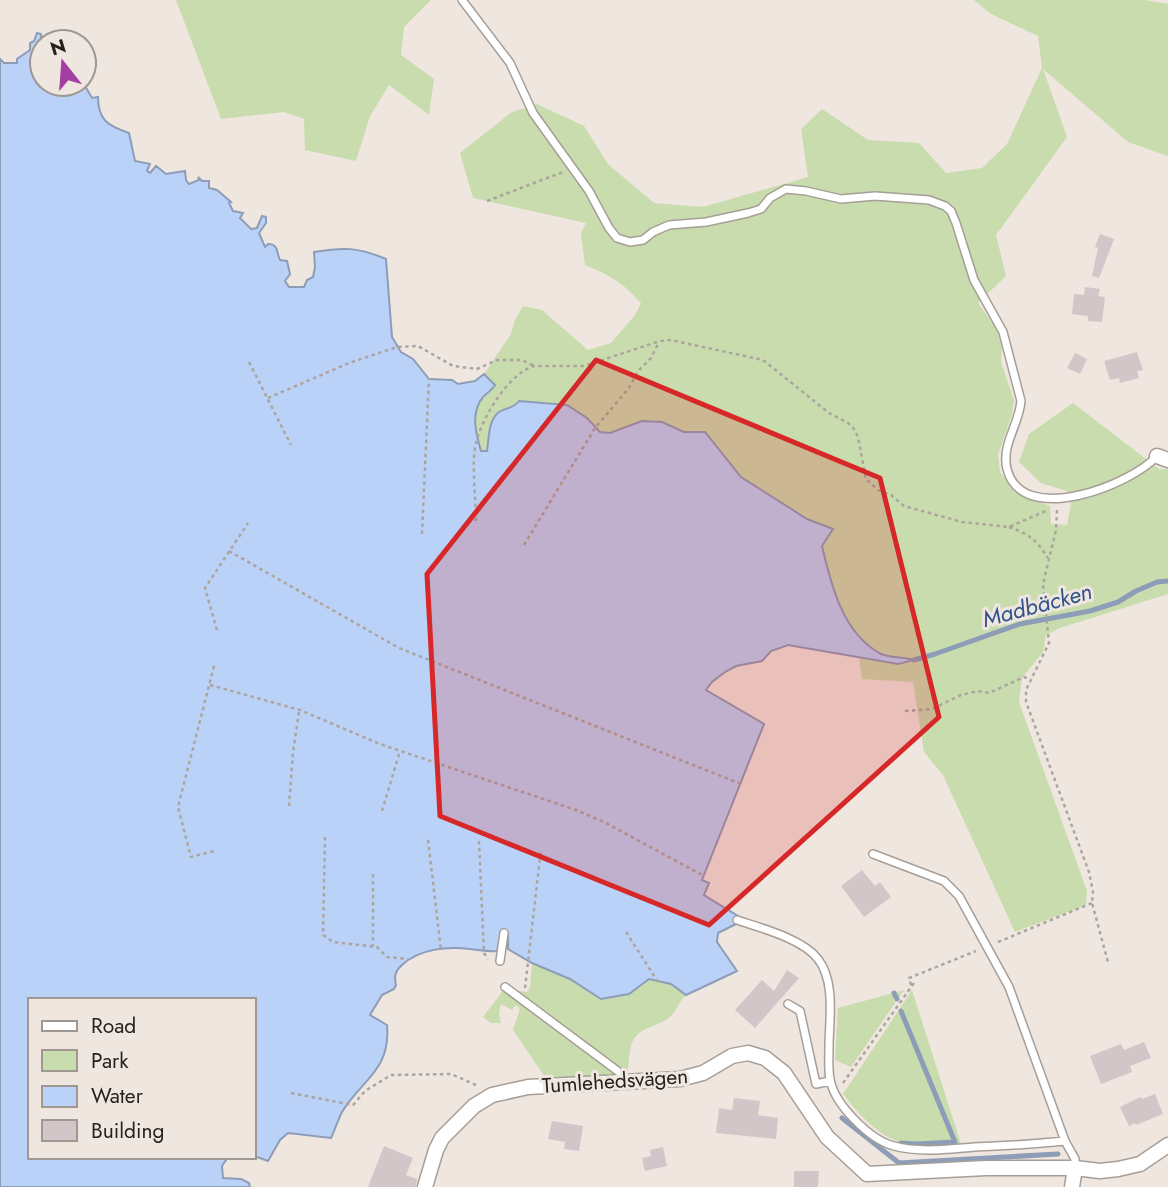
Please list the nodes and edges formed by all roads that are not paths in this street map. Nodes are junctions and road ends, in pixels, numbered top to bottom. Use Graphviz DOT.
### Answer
graph roads {
  1 [pos="462,0"];
  2 [pos="1162,458"];
  3 [pos="873,854"];
  4 [pos="737,920"];
  5 [pos="504,933"];
  6 [pos="500,961"];
  7 [pos="505,987"];
  8 [pos="788,1004"];
  9 [pos="625,1080"];
  10 [pos="830,1081"];
  11 [pos="1065,1141"];
  12 [pos="1168,1145"];
  13 [pos="1075,1168"];
  14 [pos="866,1181"];
  15 [pos="425,1187"];
  16 [pos="1072,1187"];
  1 -- 2 [label="lane"];
  3 -- 11 [label="lane"];
  4 -- 10 [label="lane"];
  5 -- 6 [label="lane"];
  7 -- 9 [label="lane"];
  8 -- 10 [label="lane"];
  9 -- 14 [label="street, Tumlehedsvägen"];
  9 -- 15 [label="street, Tumlehedsvägen"];
  10 -- 11 [label="lane"];
  11 -- 13 [label="lane"];
  12 -- 13 [label="street, Tumlehedsvägen"];
  13 -- 14 [label="street, Tumlehedsvägen"];
  13 -- 16 [label="street"];
}
